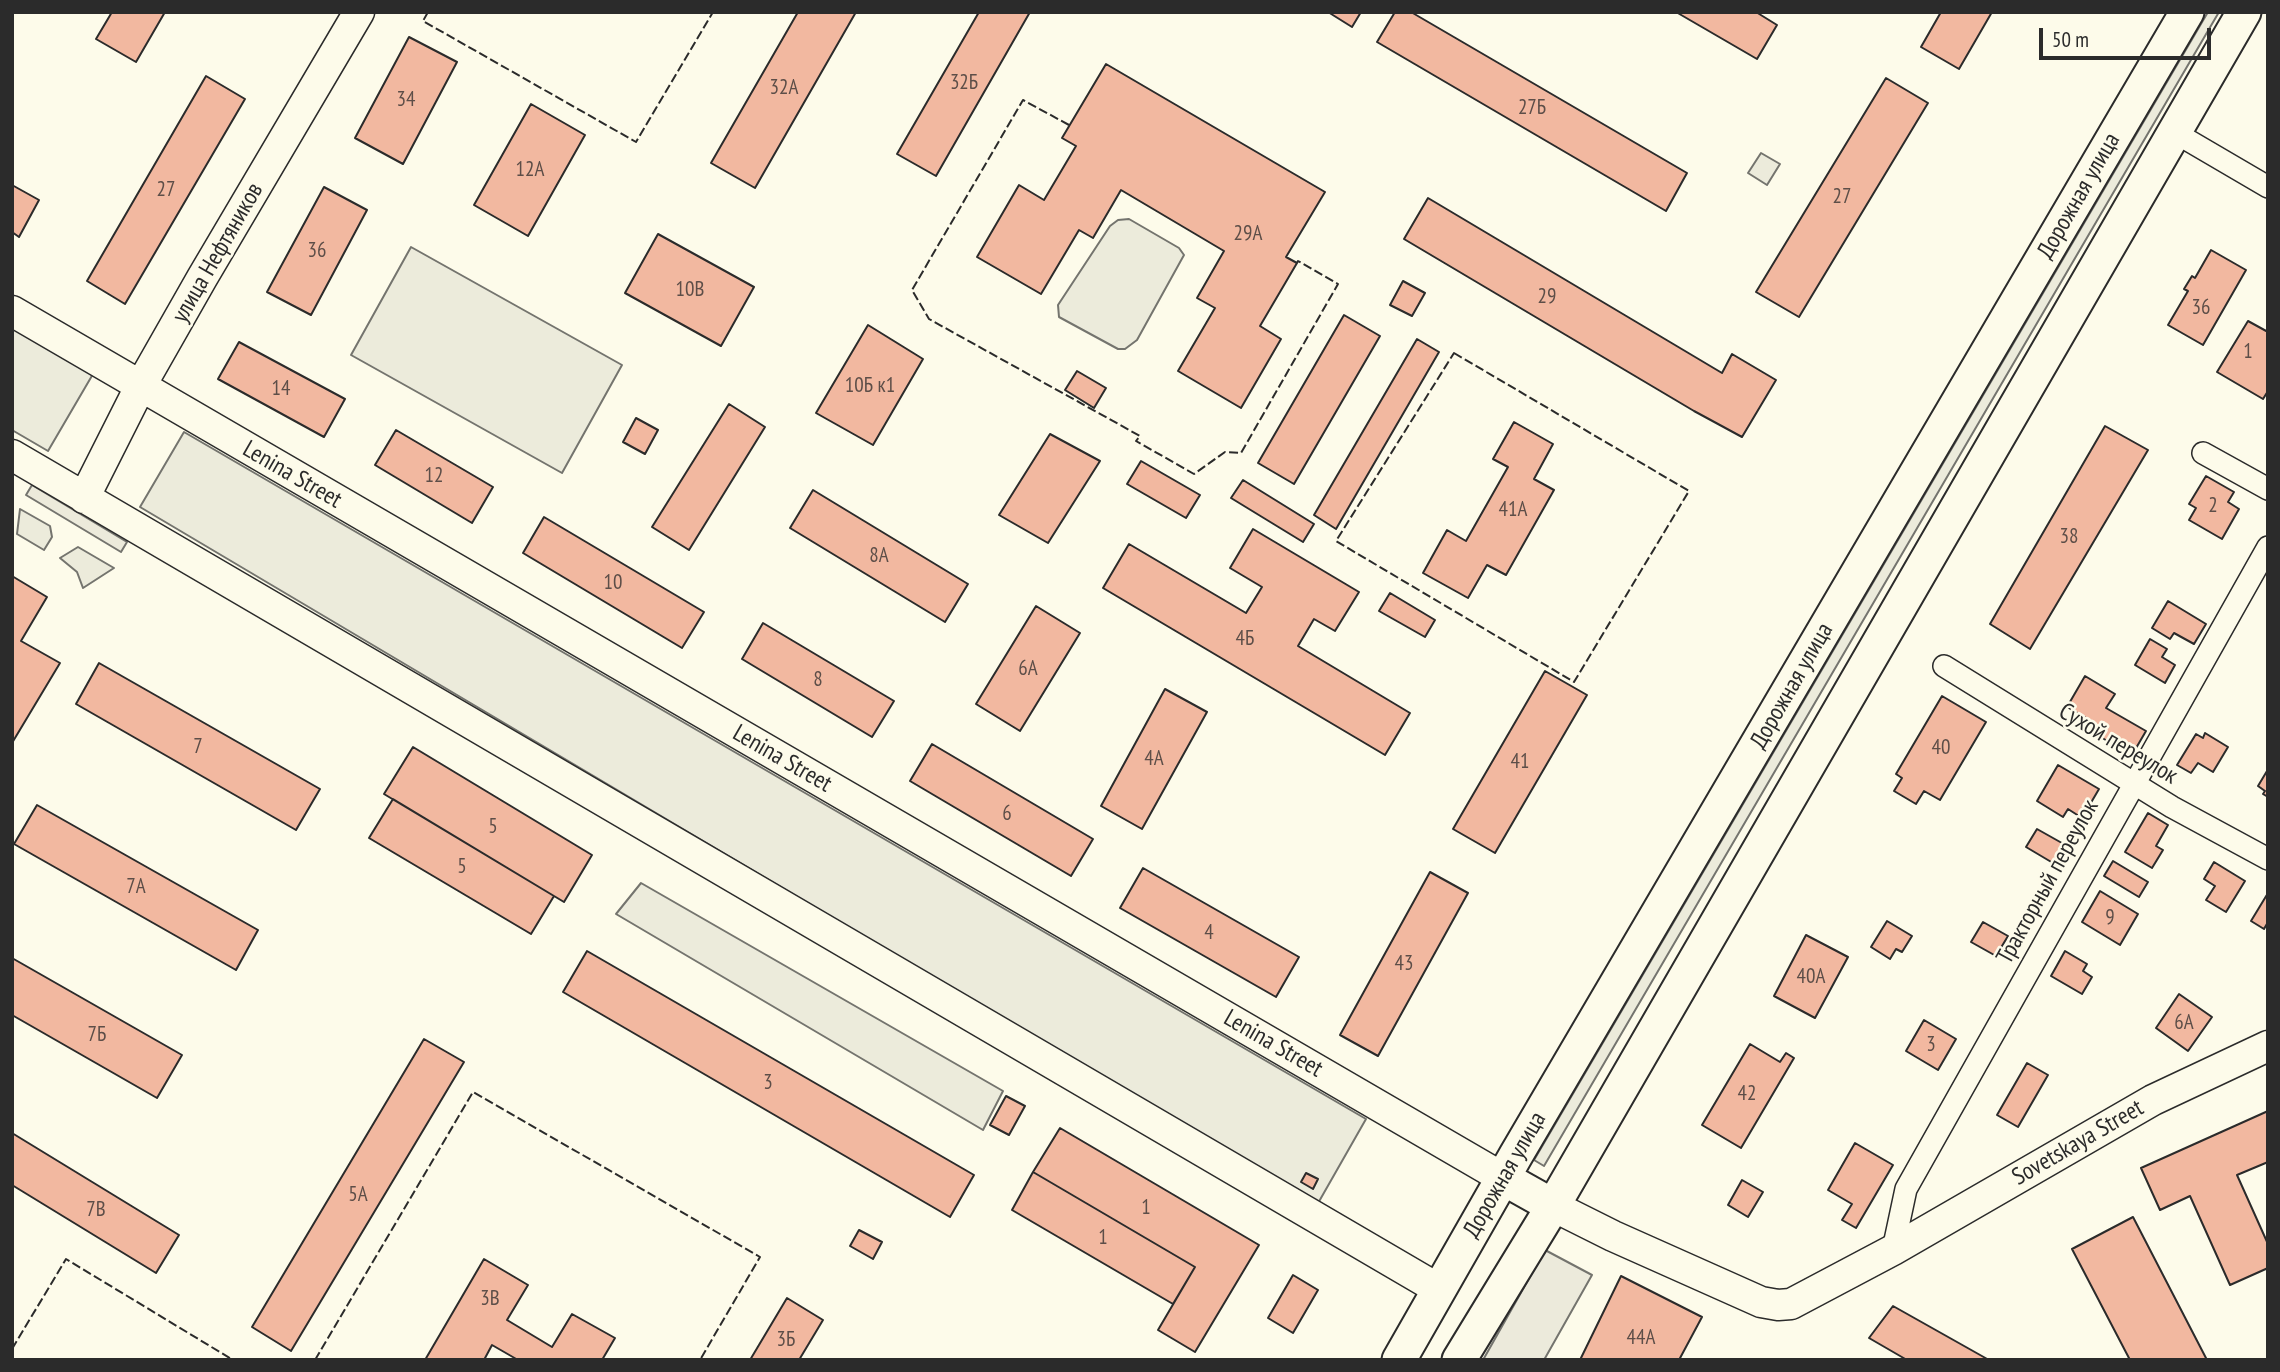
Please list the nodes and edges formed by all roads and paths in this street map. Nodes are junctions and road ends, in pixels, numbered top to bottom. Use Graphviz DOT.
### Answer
graph roads {
  1 [pos="359,12"];
  2 [pos="2187,12"];
  3 [pos="2244,12"];
  4 [pos="2174,132"];
  5 [pos="2268,187"];
  6 [pos="12,311"];
  7 [pos="140,387"];
  8 [pos="2203,453"];
  9 [pos="12,455"];
  10 [pos="2268,489"];
  11 [pos="84,498"];
  12 [pos="2268,547"];
  13 [pos="1944,667"];
  14 [pos="2134,784"];
  15 [pos="2268,859"];
  16 [pos="2268,1046"];
  17 [pos="1503,1178"];
  18 [pos="1552,1206"];
  19 [pos="1893,1250"];
  20 [pos="1440,1290"];
  21 [pos="1485,1316"];
  22 [pos="1399,1360"];
  23 [pos="1459,1360"];
  1 -- 7 [label="main road, улица Нефтяников"];
  2 -- 17 [label="main road, Дорожная улица"];
  3 -- 4 [label="main road, Дорожная улица"];
  4 -- 5 [label="street"];
  4 -- 18 [label="main road, Дорожная улица"];
  6 -- 7 [label="main road, Lenina Street"];
  7 -- 11 [label="main road, улица Нефтяников"];
  7 -- 17 [label="main road, Lenina Street"];
  8 -- 10 [label="street"];
  9 -- 11 [label="main road"];
  11 -- 20 [label="main road"];
  12 -- 14 [label="street, Тракторный переулок"];
  13 -- 14 [label="street, Сухой переулок"];
  14 -- 15 [label="street, Сухой переулок"];
  14 -- 19 [label="street, Тракторный переулок"];
  16 -- 19 [label="main road, Sovetskaya Street"];
  17 -- 18 [label="main road, Lenina Street"];
  17 -- 20 [label="main road, Дорожная улица"];
  18 -- 19 [label="main road, Sovetskaya Street"];
  18 -- 21 [label="main road, Дорожная улица"];
  20 -- 21 [label="main road"];
  20 -- 22 [label="main road, Дорожная улица"];
  21 -- 23 [label="main road, Дорожная улица"];
}
